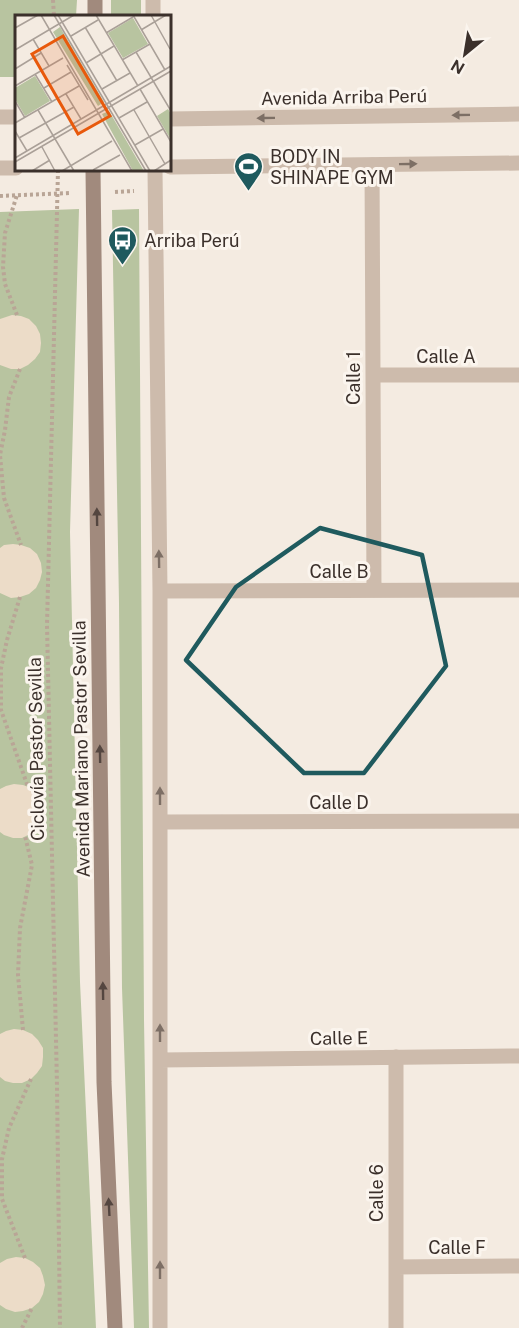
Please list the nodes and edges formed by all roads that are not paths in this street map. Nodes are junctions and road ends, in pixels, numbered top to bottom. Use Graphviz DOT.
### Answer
graph roads {
  1 [pos="519,114"];
  2 [pos="171,119"];
  3 [pos="519,163"];
  4 [pos="372,165"];
  5 [pos="171,167"];
  6 [pos="93,171"];
  7 [pos="155,171"];
  8 [pos="373,375"];
  9 [pos="519,375"];
  10 [pos="374,590"];
  11 [pos="519,590"];
  12 [pos="160,591"];
  13 [pos="519,821"];
  14 [pos="160,822"];
  15 [pos="519,1056"];
  16 [pos="396,1057"];
  17 [pos="160,1060"];
  18 [pos="519,1266"];
  19 [pos="396,1267"];
  20 [pos="115,1328"];
  21 [pos="160,1328"];
  22 [pos="396,1328"];
  1 -- 2 [label="street, Avenida Arriba Perú, one-way"];
  4 -- 3 [label="street, one-way"];
  4 -- 5 [label="street"];
  4 -- 8 [label="street, Calle 1"];
  20 -- 6 [label="main road, Avenida Mariano Pastor Sevilla, one-way"];
  12 -- 7 [label="street, one-way"];
  8 -- 9 [label="street, Calle A"];
  8 -- 10 [label="street, Calle 1"];
  10 -- 11 [label="street, Calle B"];
  10 -- 12 [label="street, Calle B"];
  14 -- 12 [label="street, one-way"];
  13 -- 14 [label="street, Calle D"];
  17 -- 14 [label="street, one-way"];
  15 -- 16 [label="street, Calle E"];
  16 -- 17 [label="street, Calle E"];
  16 -- 19 [label="street, Calle 6"];
  21 -- 17 [label="street, one-way"];
  18 -- 19 [label="street, Calle F"];
  19 -- 22 [label="street, Calle 6"];
}
